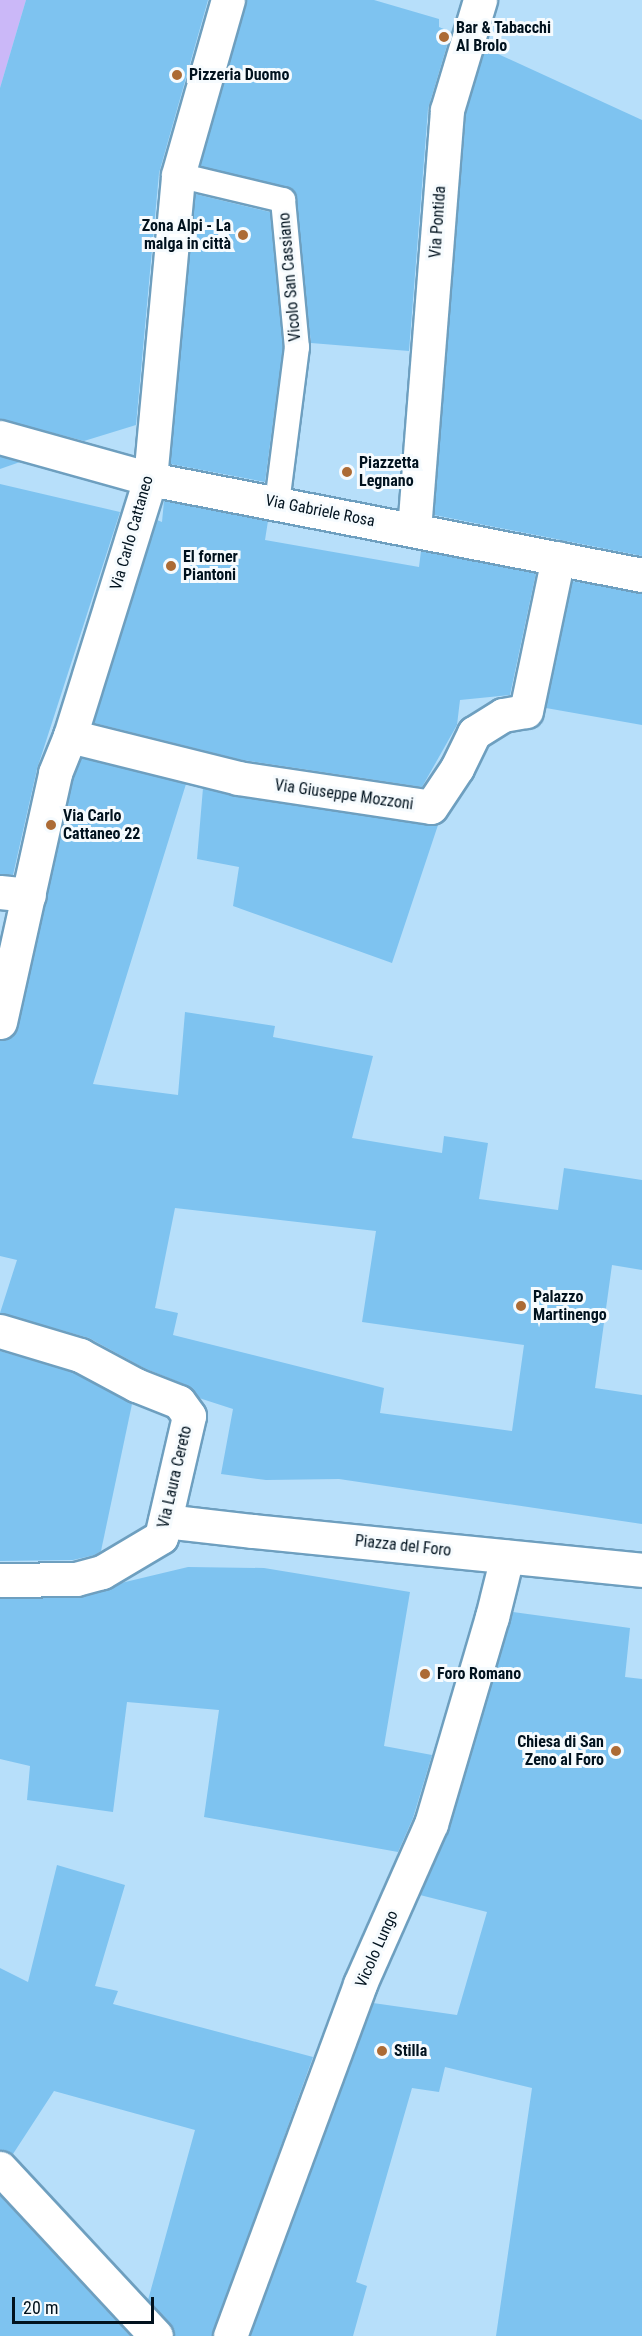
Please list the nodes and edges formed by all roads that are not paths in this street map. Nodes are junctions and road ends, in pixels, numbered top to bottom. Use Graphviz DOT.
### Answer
graph roads {
  1 [pos="228,0"];
  2 [pos="480,0"];
  3 [pos="178,175"];
  4 [pos="0,437"];
  5 [pos="150,479"];
  6 [pos="277,503"];
  7 [pos="414,530"];
  8 [pos="558,558"];
  9 [pos="642,575"];
  10 [pos="70,736"];
  11 [pos="15,893"];
  12 [pos="0,1022"];
  13 [pos="0,1331"];
  14 [pos="165,1521"];
  15 [pos="507,1557"];
  16 [pos="642,1570"];
  17 [pos="0,1580"];
  18 [pos="0,2168"];
  19 [pos="156,2336"];
  20 [pos="230,2336"];
  1 -- 3 [label="street, Via Carlo Cattaneo"];
  2 -- 7 [label="street, Via Pontida"];
  3 -- 5 [label="street, Via Carlo Cattaneo"];
  3 -- 6 [label="lane, Vicolo San Cassiano"];
  4 -- 5 [label="street, Via Gabriele Rosa"];
  5 -- 6 [label="street, Via Gabriele Rosa"];
  5 -- 10 [label="street, Via Carlo Cattaneo"];
  6 -- 7 [label="street, Via Gabriele Rosa"];
  7 -- 8 [label="street, Via Gabriele Rosa"];
  8 -- 9 [label="street, Via Gabriele Rosa"];
  8 -- 10 [label="street, Via Giuseppe Mozzoni"];
  10 -- 11 [label="street, Via Carlo Cattaneo"];
  11 -- 12 [label="street, Via Carlo Cattaneo"];
  13 -- 14 [label="street, Via Laura Cereto"];
  14 -- 15 [label="street, Piazza del Foro"];
  14 -- 17 [label="street, Via Laura Cereto"];
  15 -- 16 [label="street, Piazza del Foro"];
  15 -- 20 [label="street, Vicolo Lungo"];
  18 -- 19 [label="street"];
}
